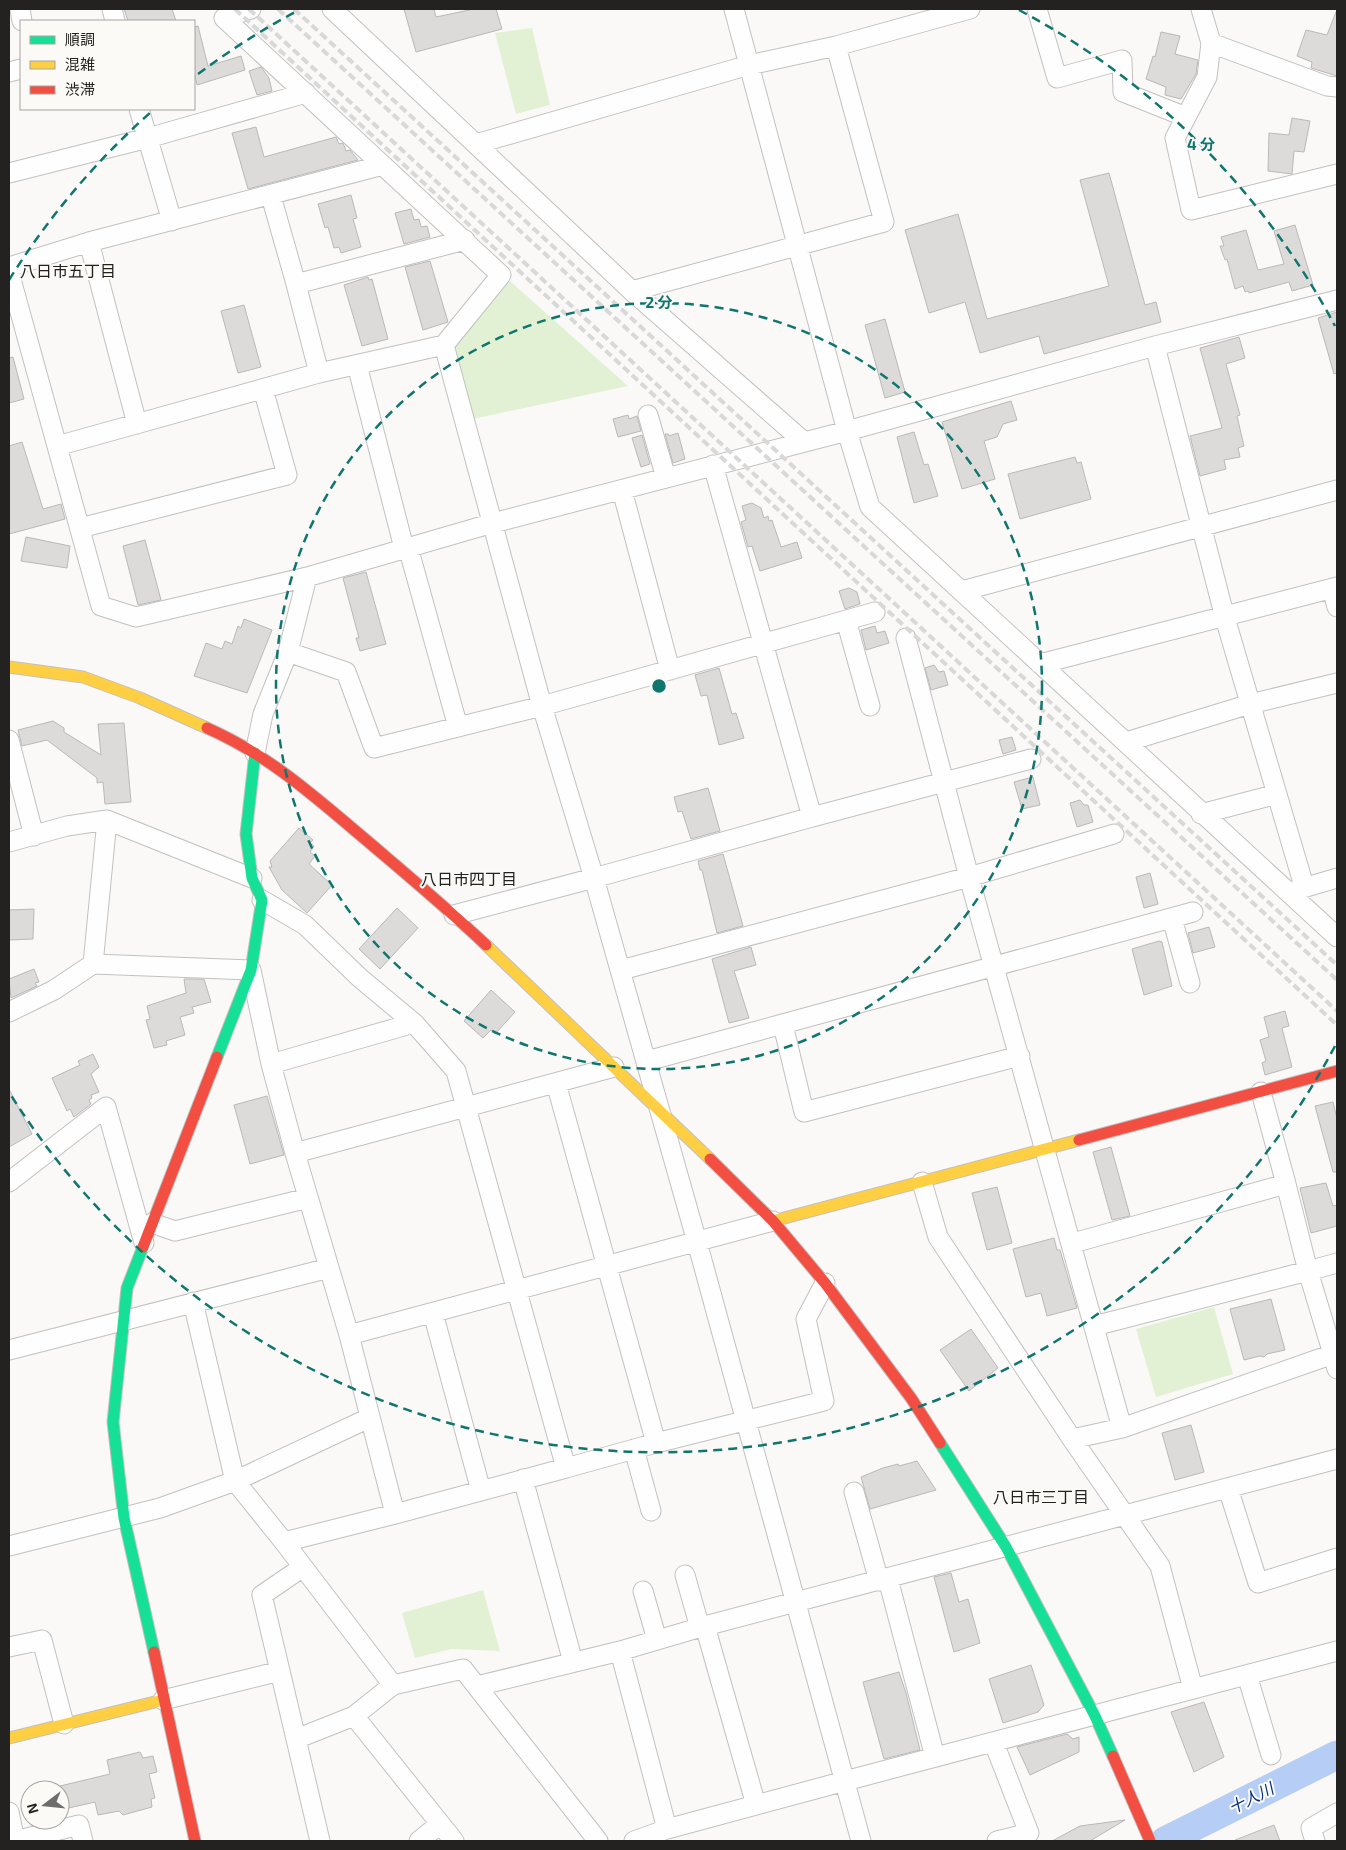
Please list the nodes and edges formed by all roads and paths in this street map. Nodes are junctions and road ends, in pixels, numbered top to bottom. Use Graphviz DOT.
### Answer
graph roads {
  1 [pos="251,9"];
  2 [pos="332,9"];
  3 [pos="734,9"];
  4 [pos="970,9"];
  5 [pos="1037,9"];
  6 [pos="1201,9"];
  7 [pos="218,14"];
  8 [pos="1211,43"];
  9 [pos="836,46"];
  10 [pos="749,65"];
  11 [pos="1337,87"];
  12 [pos="306,93"];
  13 [pos="139,110"];
  14 [pos="1186,117"];
  15 [pos="148,138"];
  16 [pos="476,144"];
  17 [pos="383,165"];
  18 [pos="9,173"];
  19 [pos="1337,174"];
  20 [pos="271,196"];
  21 [pos="172,221"];
  22 [pos="465,240"];
  23 [pos="89,242"];
  24 [pos="797,245"];
  25 [pos="9,267"];
  26 [pos="9,272"];
  27 [pos="296,284"];
  28 [pos="632,291"];
  29 [pos="1337,300"];
  30 [pos="444,345"];
  31 [pos="1155,346"];
  32 [pos="357,365"];
  33 [pos="319,373"];
  34 [pos="263,389"];
  35 [pos="648,415"];
  36 [pos="137,424"];
  37 [pos="847,431"];
  38 [pos="803,441"];
  39 [pos="56,446"];
  40 [pos="714,465"];
  41 [pos="666,478"];
  42 [pos="622,490"];
  43 [pos="1337,490"];
  44 [pos="493,523"];
  45 [pos="1202,527"];
  46 [pos="80,528"];
  47 [pos="406,548"];
  48 [pos="307,577"];
  49 [pos="1335,588"];
  50 [pos="962,591"];
  51 [pos="1337,607"];
  52 [pos="875,612"];
  53 [pos="1225,618"];
  54 [pos="846,620"];
  55 [pos="906,638"];
  56 [pos="764,643"];
  57 [pos="288,652"];
  58 [pos="1040,664"];
  59 [pos="9,667"];
  60 [pos="670,670"];
  61 [pos="1337,683"];
  62 [pos="1250,704"];
  63 [pos="542,706"];
  64 [pos="870,706"];
  65 [pos="458,727"];
  66 [pos="1126,742"];
  67 [pos="10,748"];
  68 [pos="254,753"];
  69 [pos="1031,759"];
  70 [pos="944,783"];
  71 [pos="1277,794"];
  72 [pos="1201,814"];
  73 [pos="812,817"];
  74 [pos="107,820"];
  75 [pos="1114,834"];
  76 [pos="34,836"];
  77 [pos="9,842"];
  78 [pos="970,877"];
  79 [pos="252,878"];
  80 [pos="594,878"];
  81 [pos="1337,878"];
  82 [pos="1297,890"];
  83 [pos="262,900"];
  84 [pos="1193,912"];
  85 [pos="454,915"];
  86 [pos="1172,918"];
  87 [pos="1337,937"];
  88 [pos="93,964"];
  89 [pos="994,967"];
  90 [pos="251,970"];
  91 [pos="621,970"];
  92 [pos="1190,983"];
  93 [pos="9,1012"];
  94 [pos="414,1023"];
  95 [pos="783,1025"];
  96 [pos="1020,1056"];
  97 [pos="647,1060"];
  98 [pos="271,1064"];
  99 [pos="614,1067"];
  100 [pos="1337,1070"];
  101 [pos="556,1083"];
  102 [pos="1261,1092"];
  103 [pos="466,1106"];
  104 [pos="659,1109"];
  105 [pos="1046,1149"];
  106 [pos="294,1153"];
  107 [pos="9,1182"];
  108 [pos="922,1182"];
  109 [pos="1286,1184"];
  110 [pos="308,1198"];
  111 [pos="773,1222"];
  112 [pos="152,1223"];
  113 [pos="697,1242"];
  114 [pos="144,1243"];
  115 [pos="1073,1243"];
  116 [pos="1337,1263"];
  117 [pos="607,1266"];
  118 [pos="329,1268"];
  119 [pos="1308,1271"];
  120 [pos="825,1283"];
  121 [pos="516,1290"];
  122 [pos="193,1302"];
  123 [pos="433,1313"];
  124 [pos="123,1322"];
  125 [pos="1094,1326"];
  126 [pos="349,1335"];
  127 [pos="9,1350"];
  128 [pos="1335,1361"];
  129 [pos="369,1418"];
  130 [pos="746,1420"];
  131 [pos="1122,1428"];
  132 [pos="1072,1439"];
  133 [pos="656,1442"];
  134 [pos="634,1449"];
  135 [pos="1337,1460"];
  136 [pos="566,1468"];
  137 [pos="523,1479"];
  138 [pos="235,1481"];
  139 [pos="1228,1488"];
  140 [pos="481,1491"];
  141 [pos="854,1492"];
  142 [pos="651,1511"];
  143 [pos="395,1514"];
  144 [pos="1124,1515"];
  145 [pos="124,1518"];
  146 [pos="284,1542"];
  147 [pos="9,1546"];
  148 [pos="1006,1547"];
  149 [pos="1337,1558"];
  150 [pos="303,1567"];
  151 [pos="685,1575"];
  152 [pos="883,1580"];
  153 [pos="643,1591"];
  154 [pos="795,1602"];
  155 [pos="703,1627"];
  156 [pos="657,1640"];
  157 [pos="9,1647"];
  158 [pos="620,1651"];
  159 [pos="1337,1651"];
  160 [pos="573,1662"];
  161 [pos="280,1672"];
  162 [pos="1247,1675"];
  163 [pos="393,1685"];
  164 [pos="477,1686"];
  165 [pos="1193,1689"];
  166 [pos="164,1700"];
  167 [pos="354,1716"];
  168 [pos="1094,1716"];
  169 [pos="64,1724"];
  170 [pos="9,1738"];
  171 [pos="296,1739"];
  172 [pos="994,1743"];
  173 [pos="1271,1755"];
  174 [pos="935,1757"];
  175 [pos="845,1781"];
  176 [pos="756,1805"];
  177 [pos="9,1812"];
  178 [pos="1337,1812"];
  179 [pos="440,1824"];
  180 [pos="668,1829"];
  181 [pos="15,1841"];
  182 [pos="82,1841"];
  183 [pos="195,1841"];
  184 [pos="320,1841"];
  185 [pos="419,1841"];
  186 [pos="454,1841"];
  187 [pos="598,1841"];
  188 [pos="634,1841"];
  189 [pos="861,1841"];
  190 [pos="997,1841"];
  191 [pos="1150,1841"];
  192 [pos="1315,1841"];
  1 -- 7 [label="street"];
  2 -- 16 [label="street"];
  3 -- 10 [label="street"];
  4 -- 9 [label="street"];
  5 -- 14 [label="street"];
  6 -- 8 [label="street"];
  7 -- 12 [label="street"];
  8 -- 11 [label="street"];
  8 -- 14 [label="street"];
  9 -- 10 [label="street"];
  9 -- 24 [label="street"];
  10 -- 16 [label="street"];
  10 -- 24 [label="street"];
  12 -- 15 [label="street"];
  12 -- 17 [label="street"];
  13 -- 15 [label="street"];
  14 -- 19 [label="street"];
  15 -- 18 [label="street"];
  15 -- 21 [label="street"];
  16 -- 28 [label="street"];
  17 -- 20 [label="street"];
  17 -- 22 [label="street"];
  20 -- 21 [label="street"];
  20 -- 27 [label="street"];
  21 -- 23 [label="street"];
  22 -- 27 [label="street"];
  22 -- 30 [label="street"];
  23 -- 25 [label="street"];
  23 -- 36 [label="street"];
  24 -- 28 [label="street"];
  24 -- 37 [label="street"];
  26 -- 39 [label="street"];
  27 -- 33 [label="street"];
  28 -- 38 [label="street"];
  29 -- 31 [label="street"];
  30 -- 32 [label="street"];
  30 -- 44 [label="street"];
  31 -- 37 [label="street"];
  31 -- 45 [label="street"];
  32 -- 33 [label="street"];
  32 -- 47 [label="street"];
  33 -- 34 [label="street"];
  34 -- 36 [label="street"];
  34 -- 46 [label="street"];
  35 -- 41 [label="street"];
  36 -- 39 [label="street"];
  37 -- 38 [label="street"];
  37 -- 50 [label="street"];
  38 -- 40 [label="street"];
  39 -- 46 [label="street"];
  40 -- 41 [label="street"];
  40 -- 56 [label="street"];
  41 -- 42 [label="street"];
  42 -- 44 [label="street"];
  42 -- 60 [label="street"];
  43 -- 45 [label="street"];
  44 -- 47 [label="street"];
  44 -- 63 [label="street"];
  45 -- 50 [label="street"];
  45 -- 53 [label="street"];
  46 -- 48 [label="street"];
  47 -- 48 [label="street"];
  47 -- 65 [label="street"];
  48 -- 57 [label="street"];
  49 -- 51 [label="street"];
  49 -- 53 [label="street"];
  50 -- 58 [label="street"];
  52 -- 54 [label="street"];
  53 -- 58 [label="street"];
  53 -- 62 [label="street"];
  54 -- 56 [label="street"];
  54 -- 64 [label="street"];
  55 -- 70 [label="street"];
  56 -- 60 [label="street"];
  56 -- 73 [label="street"];
  57 -- 65 [label="street"];
  57 -- 68 [label="street"];
  58 -- 66 [label="street"];
  59 -- 68 [label="street"];
  60 -- 63 [label="street"];
  61 -- 62 [label="street"];
  62 -- 66 [label="street"];
  62 -- 71 [label="street"];
  63 -- 65 [label="street"];
  63 -- 80 [label="street"];
  66 -- 72 [label="street"];
  67 -- 76 [label="street"];
  68 -- 79 [label="street"];
  68 -- 85 [label="street"];
  69 -- 70 [label="street"];
  70 -- 73 [label="street"];
  70 -- 78 [label="street"];
  71 -- 72 [label="street"];
  71 -- 82 [label="street"];
  72 -- 82 [label="street"];
  73 -- 80 [label="street"];
  74 -- 76 [label="street"];
  74 -- 79 [label="street"];
  74 -- 88 [label="street"];
  75 -- 78 [label="street"];
  76 -- 77 [label="street"];
  78 -- 89 [label="street"];
  78 -- 91 [label="street"];
  79 -- 83 [label="street"];
  80 -- 85 [label="street"];
  80 -- 91 [label="street"];
  81 -- 82 [label="street"];
  82 -- 87 [label="street"];
  83 -- 90 [label="street"];
  83 -- 94 [label="street"];
  84 -- 86 [label="street"];
  85 -- 99 [label="street"];
  86 -- 89 [label="street"];
  86 -- 92 [label="street"];
  88 -- 90 [label="street"];
  88 -- 93 [label="street"];
  89 -- 95 [label="street"];
  89 -- 96 [label="street"];
  90 -- 98 [label="street"];
  90 -- 112 [label="street"];
  91 -- 97 [label="street"];
  94 -- 98 [label="street"];
  94 -- 103 [label="street"];
  95 -- 96 [label="street"];
  95 -- 97 [label="street"];
  96 -- 105 [label="street"];
  97 -- 104 [label="street"];
  98 -- 106 [label="street"];
  99 -- 101 [label="street"];
  99 -- 104 [label="street"];
  100 -- 102 [label="street"];
  101 -- 103 [label="street"];
  101 -- 117 [label="street"];
  102 -- 105 [label="street"];
  102 -- 109 [label="street"];
  103 -- 106 [label="street"];
  103 -- 121 [label="street"];
  104 -- 111 [label="street"];
  104 -- 113 [label="street"];
  105 -- 108 [label="street"];
  105 -- 115 [label="street"];
  106 -- 110 [label="street"];
  107 -- 114 [label="street"];
  108 -- 111 [label="street"];
  108 -- 132 [label="street"];
  109 -- 115 [label="street"];
  109 -- 119 [label="street"];
  110 -- 112 [label="street"];
  110 -- 118 [label="street"];
  111 -- 113 [label="street"];
  111 -- 120 [label="street"];
  112 -- 114 [label="street"];
  113 -- 117 [label="street"];
  113 -- 130 [label="street"];
  114 -- 124 [label="street"];
  115 -- 125 [label="street"];
  116 -- 119 [label="street"];
  117 -- 121 [label="street"];
  117 -- 133 [label="street"];
  118 -- 122 [label="street"];
  118 -- 126 [label="street"];
  119 -- 125 [label="street"];
  119 -- 128 [label="street"];
  120 -- 130 [label="street"];
  120 -- 148 [label="street"];
  121 -- 123 [label="street"];
  121 -- 136 [label="street"];
  122 -- 124 [label="street"];
  122 -- 138 [label="street"];
  123 -- 126 [label="street"];
  123 -- 140 [label="street"];
  124 -- 127 [label="street"];
  124 -- 145 [label="street"];
  125 -- 131 [label="street"];
  126 -- 129 [label="street"];
  128 -- 131 [label="street"];
  129 -- 138 [label="street"];
  129 -- 143 [label="street"];
  130 -- 133 [label="street"];
  130 -- 154 [label="street"];
  131 -- 132 [label="street"];
  132 -- 144 [label="street"];
  133 -- 134 [label="street"];
  134 -- 136 [label="street"];
  134 -- 142 [label="street"];
  135 -- 139 [label="street"];
  136 -- 137 [label="street"];
  137 -- 140 [label="street"];
  137 -- 160 [label="street"];
  138 -- 145 [label="street"];
  138 -- 146 [label="street"];
  139 -- 144 [label="street"];
  139 -- 149 [label="street"];
  140 -- 143 [label="street"];
  141 -- 152 [label="street"];
  143 -- 146 [label="street"];
  144 -- 148 [label="street"];
  144 -- 165 [label="street"];
  145 -- 147 [label="street"];
  145 -- 166 [label="street"];
  146 -- 150 [label="street"];
  148 -- 152 [label="street"];
  148 -- 168 [label="street"];
  150 -- 161 [label="street"];
  150 -- 163 [label="street"];
  151 -- 155 [label="street"];
  152 -- 154 [label="street"];
  152 -- 174 [label="street"];
  153 -- 156 [label="street"];
  154 -- 155 [label="street"];
  154 -- 175 [label="street"];
  155 -- 156 [label="street"];
  155 -- 176 [label="street"];
  156 -- 158 [label="street"];
  157 -- 169 [label="street"];
  158 -- 160 [label="street"];
  158 -- 180 [label="street"];
  159 -- 162 [label="street"];
  160 -- 164 [label="street"];
  161 -- 166 [label="street"];
  161 -- 171 [label="street"];
  162 -- 165 [label="street"];
  162 -- 173 [label="street"];
  163 -- 164 [label="street"];
  163 -- 167 [label="street"];
  164 -- 187 [label="street"];
  165 -- 168 [label="street"];
  166 -- 169 [label="street"];
  166 -- 183 [label="street"];
  167 -- 171 [label="street"];
  167 -- 179 [label="street"];
  168 -- 172 [label="street"];
  168 -- 191 [label="street"];
  169 -- 170 [label="street"];
  171 -- 184 [label="street"];
  172 -- 174 [label="street"];
  172 -- 190 [label="street"];
  174 -- 175 [label="street"];
  175 -- 176 [label="street"];
  175 -- 189 [label="street"];
  176 -- 180 [label="street"];
  177 -- 181 [label="street"];
  178 -- 192 [label="street"];
  179 -- 185 [label="street"];
  179 -- 186 [label="street"];
  180 -- 188 [label="street"];
  181 -- 182 [label="street"];
}
